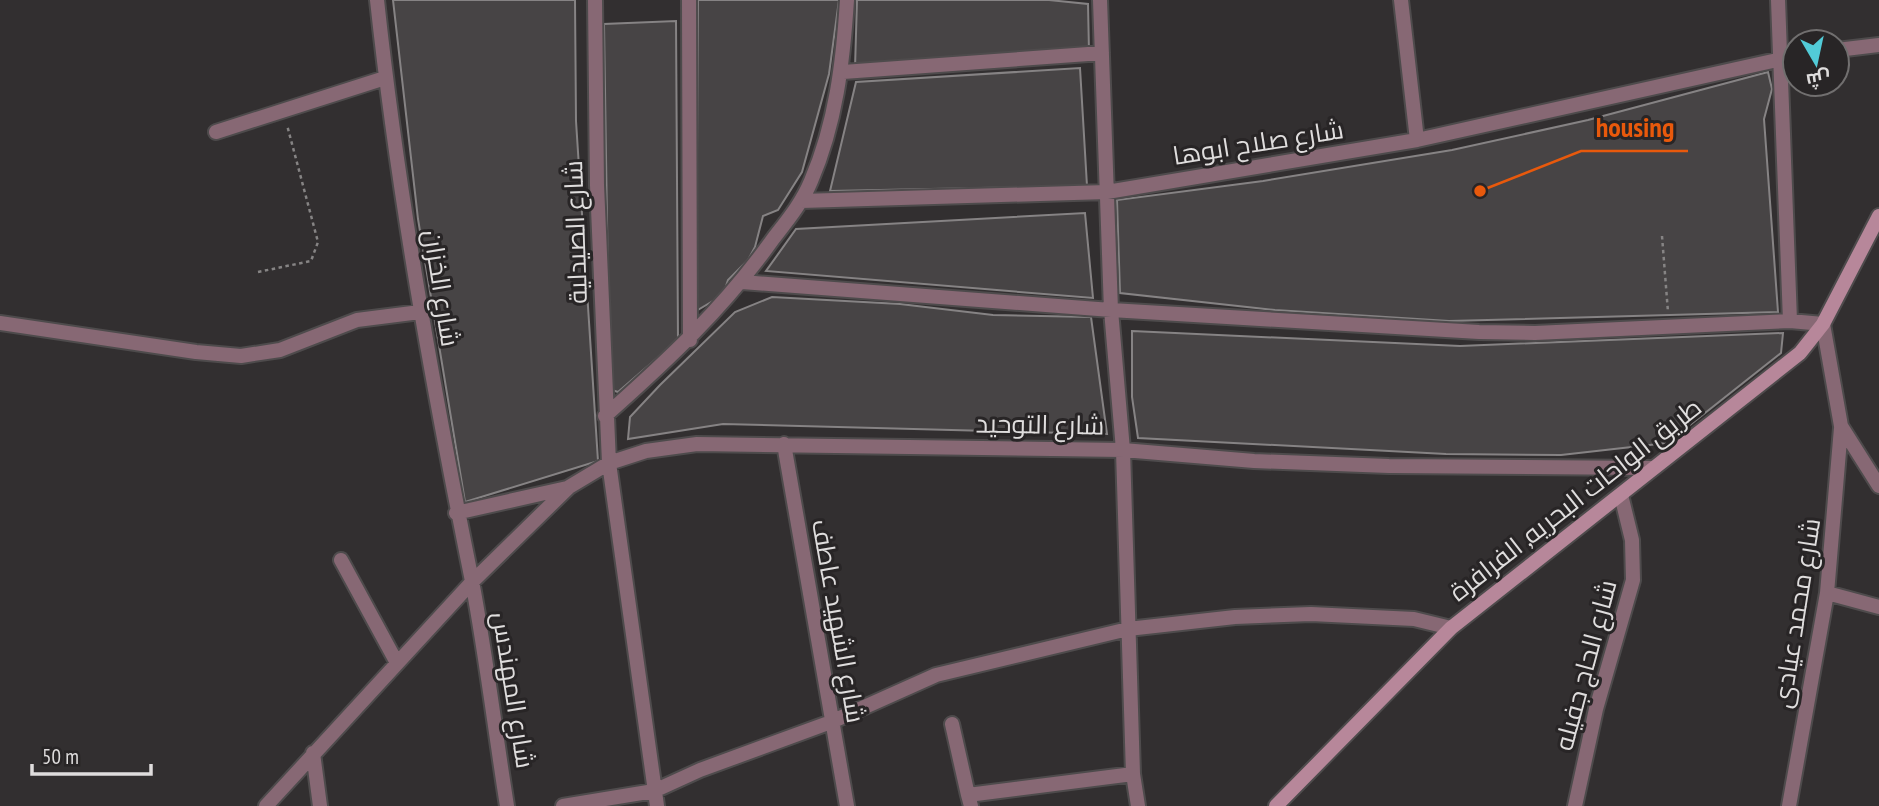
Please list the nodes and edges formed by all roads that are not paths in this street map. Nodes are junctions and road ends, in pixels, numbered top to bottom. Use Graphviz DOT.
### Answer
graph roads {
  1 [pos="377,0"];
  2 [pos="595,0"];
  3 [pos="689,0"];
  4 [pos="847,0"];
  5 [pos="1100,0"];
  6 [pos="1401,0"];
  7 [pos="1779,0"];
  8 [pos="1879,45"];
  9 [pos="1851,48"];
  10 [pos="1102,53"];
  11 [pos="1779,59"];
  12 [pos="842,72"];
  13 [pos="386,78"];
  14 [pos="216,131"];
  15 [pos="1418,140"];
  16 [pos="1107,192"];
  17 [pos="801,201"];
  18 [pos="1879,216"];
  19 [pos="742,282"];
  20 [pos="1111,310"];
  21 [pos="421,312"];
  22 [pos="1790,321"];
  23 [pos="0,323"];
  24 [pos="1823,324"];
  25 [pos="690,340"];
  26 [pos="605,416"];
  27 [pos="1841,426"];
  28 [pos="784,444"];
  29 [pos="1123,450"];
  30 [pos="609,463"];
  31 [pos="1653,468"];
  32 [pos="1879,486"];
  33 [pos="569,488"];
  34 [pos="1621,495"];
  35 [pos="456,513"];
  36 [pos="341,560"];
  37 [pos="472,582"];
  38 [pos="1827,593"];
  39 [pos="1879,607"];
  40 [pos="1451,628"];
  41 [pos="1128,629"];
  42 [pos="397,663"];
  43 [pos="831,722"];
  44 [pos="952,724"];
  45 [pos="313,753"];
  46 [pos="1133,774"];
  47 [pos="655,799"];
  48 [pos="970,801"];
  49 [pos="266,806"];
  50 [pos="320,806"];
  51 [pos="507,806"];
  52 [pos="563,806"];
  53 [pos="847,806"];
  54 [pos="1138,806"];
  55 [pos="1276,806"];
  56 [pos="1575,806"];
  57 [pos="1789,806"];
  1 -- 13 [label="street, شارع الخزان"];
  2 -- 26 [label="street, شارع الصيدلية"];
  3 -- 25 [label="street"];
  4 -- 12 [label="street"];
  5 -- 10 [label="street"];
  6 -- 15 [label="street"];
  7 -- 11 [label="street"];
  8 -- 9 [label="street"];
  10 -- 12 [label="street"];
  10 -- 16 [label="street"];
  11 -- 15 [label="street, شارع صلاح ابوها"];
  11 -- 22 [label="street"];
  12 -- 17 [label="street"];
  13 -- 14 [label="street"];
  13 -- 21 [label="street, شارع الخزان"];
  15 -- 16 [label="street, شارع صلاح ابوها"];
  16 -- 17 [label="street, شارع صلاح ابوها"];
  16 -- 20 [label="street"];
  17 -- 19 [label="street"];
  18 -- 24 [label="main road, طريق الواحات البحريه, الفرافرة"];
  19 -- 20 [label="street"];
  19 -- 25 [label="street"];
  20 -- 22 [label="street"];
  20 -- 29 [label="street"];
  21 -- 23 [label="street"];
  21 -- 35 [label="street, شارع الخزان"];
  22 -- 24 [label="street"];
  24 -- 27 [label="street"];
  24 -- 31 [label="main road, طريق الواحات البحريه, الفرافرة"];
  25 -- 26 [label="street"];
  26 -- 30 [label="street, شارع الصيدلية"];
  27 -- 32 [label="street"];
  27 -- 38 [label="street, شارع محمد عيادى"];
  28 -- 29 [label="street, شارع التوحيد"];
  28 -- 30 [label="street, شارع التوحيد"];
  28 -- 43 [label="street, شارع الشهيد عاطف"];
  29 -- 31 [label="street, شارع التوحيد"];
  29 -- 41 [label="street"];
  30 -- 33 [label="street, شارع التوحيد"];
  30 -- 47 [label="street, شارع الصيدلية"];
  31 -- 34 [label="main road, طريق الواحات البحريه, الفرافرة"];
  33 -- 35 [label="street"];
  33 -- 37 [label="street, شارع التوحيد"];
  34 -- 40 [label="main road, طريق الواحات البحريه, الفرافرة"];
  34 -- 56 [label="street, شارع الحاج جفيله"];
  35 -- 37 [label="street, شارع الخزان"];
  36 -- 42 [label="street"];
  37 -- 42 [label="street, شارع التوحيد"];
  37 -- 51 [label="street, شارع المهندس"];
  38 -- 39 [label="street"];
  38 -- 57 [label="street, شارع محمد عيادى"];
  40 -- 41 [label="street"];
  40 -- 55 [label="main road, طريق الواحات البحريه, الفرافرة"];
  41 -- 43 [label="street"];
  41 -- 46 [label="street"];
  42 -- 45 [label="street, شارع التوحيد"];
  43 -- 47 [label="street"];
  43 -- 53 [label="street, شارع الشهيد عاطف"];
  44 -- 48 [label="street"];
  45 -- 49 [label="street, شارع التوحيد"];
  45 -- 50 [label="street"];
  46 -- 48 [label="street"];
  46 -- 54 [label="street"];
  47 -- 52 [label="street"];
}
